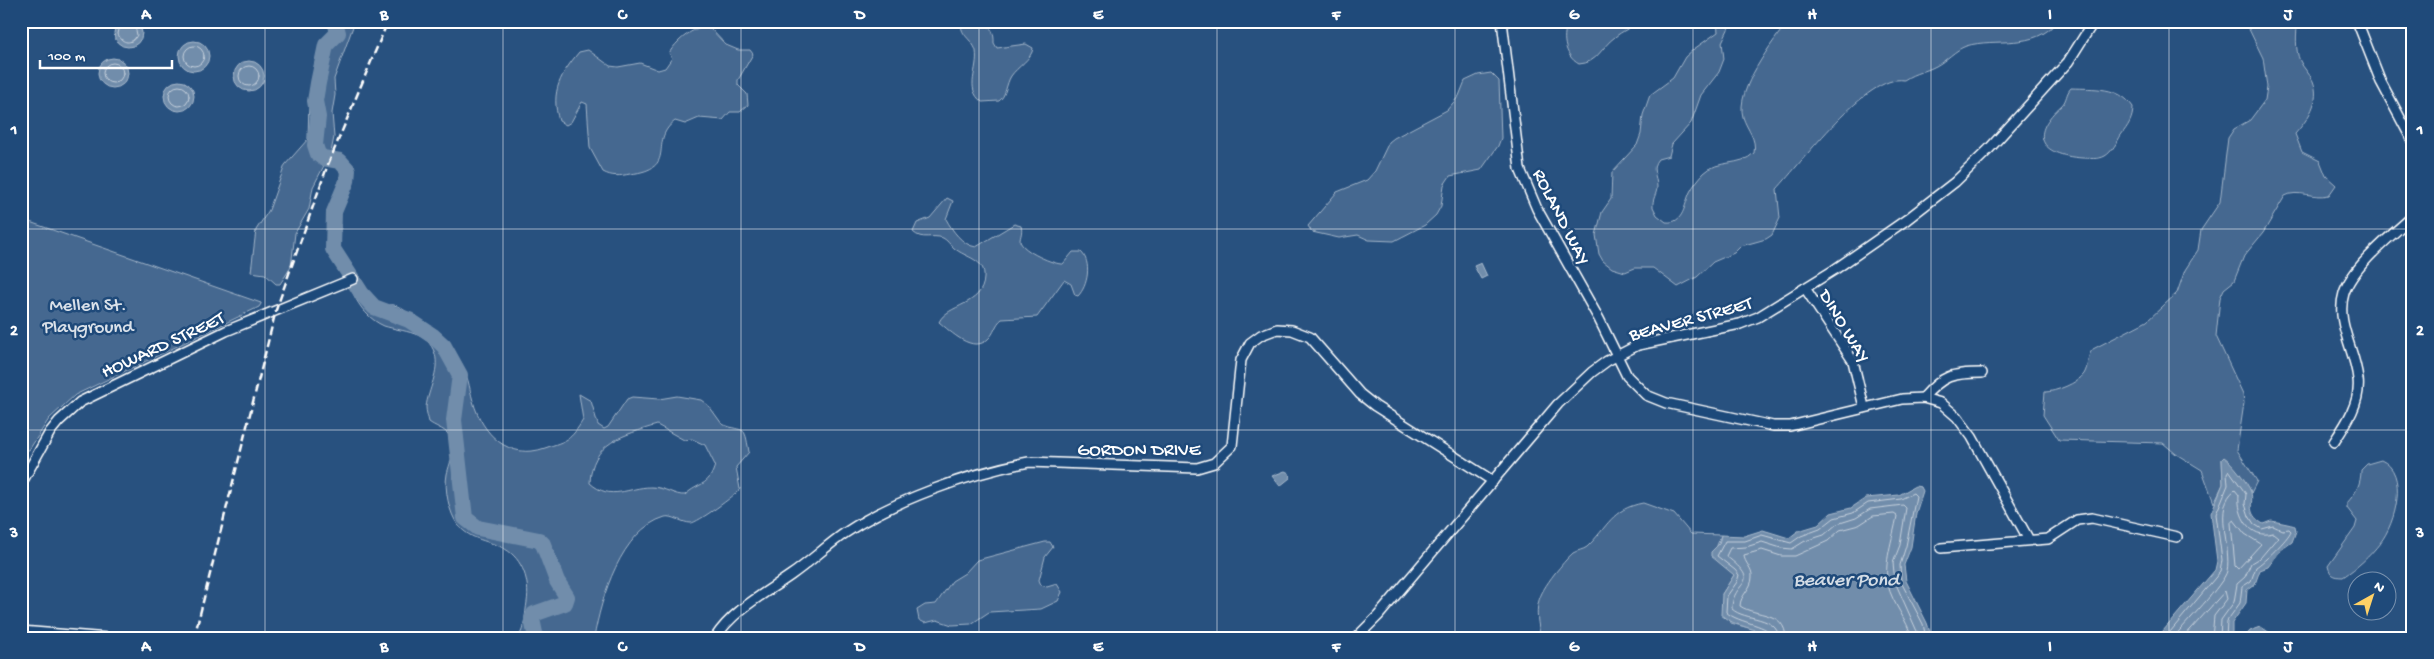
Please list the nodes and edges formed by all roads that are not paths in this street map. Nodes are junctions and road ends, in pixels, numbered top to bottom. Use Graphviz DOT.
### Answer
graph roads {
  1 [pos="1502,21"];
  2 [pos="2094,21"];
  3 [pos="2356,21"];
  4 [pos="2413,142"];
  5 [pos="2413,216"];
  6 [pos="353,280"];
  7 [pos="1805,288"];
  8 [pos="1616,356"];
  9 [pos="1982,373"];
  10 [pos="1923,398"];
  11 [pos="1864,407"];
  12 [pos="2334,442"];
  13 [pos="1493,481"];
  14 [pos="21,484"];
  15 [pos="2177,537"];
  16 [pos="2029,540"];
  17 [pos="1941,548"];
  18 [pos="21,631"];
  19 [pos="1359,635"];
  20 [pos="108,638"];
  21 [pos="715,638"];
  1 -- 8 [label="street, ROLAND WAY"];
  2 -- 7 [label="street, BEAVER STREET"];
  3 -- 4 [label="street"];
  5 -- 12 [label="street"];
  6 -- 14 [label="street, HOWARD STREET"];
  7 -- 8 [label="street, BEAVER STREET"];
  7 -- 11 [label="street, DINO WAY"];
  8 -- 11 [label="street, ROLAND WAY"];
  8 -- 13 [label="street, BEAVER STREET"];
  9 -- 10 [label="street"];
  10 -- 11 [label="street, ROLAND WAY"];
  10 -- 16 [label="street"];
  13 -- 19 [label="street, BEAVER STREET"];
  13 -- 21 [label="street, GORDON DRIVE"];
  15 -- 16 [label="street"];
  16 -- 17 [label="street"];
  18 -- 20 [label="street"];
}
